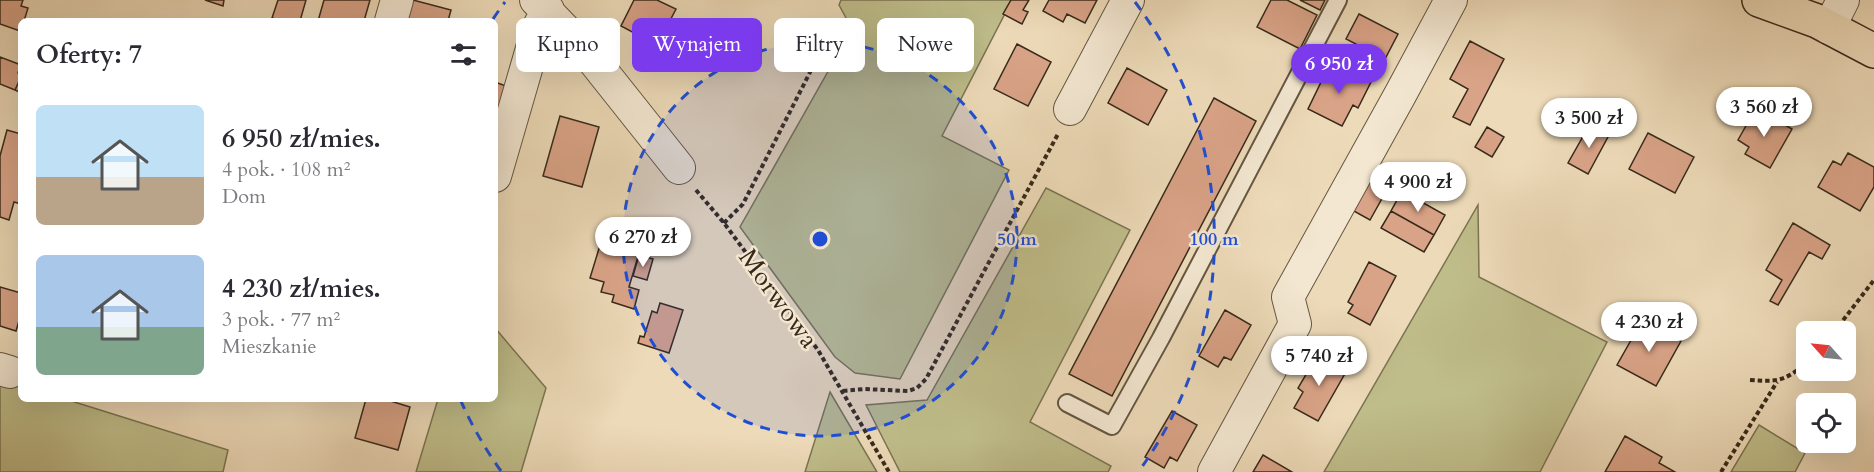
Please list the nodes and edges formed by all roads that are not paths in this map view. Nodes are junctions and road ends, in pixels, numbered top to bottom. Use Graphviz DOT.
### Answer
graph roads {
  1 [pos="397,0"];
  2 [pos="1128,0"];
  3 [pos="1338,0"];
  4 [pos="1451,0"];
  5 [pos="1759,0"];
  6 [pos="542,5"];
  7 [pos="1836,14"];
  8 [pos="392,18"];
  9 [pos="1874,51"];
  10 [pos="1065,120"];
  11 [pos="498,166"];
  12 [pos="679,168"];
  13 [pos="1067,403"];
  14 [pos="1214,472"];
  1 -- 8 [label="street"];
  2 -- 10 [label="street"];
  3 -- 13 [label="lane"];
  4 -- 14 [label="street"];
  5 -- 7 [label="main road"];
  6 -- 11 [label="street"];
  6 -- 12 [label="street"];
  7 -- 9 [label="main road"];
}
